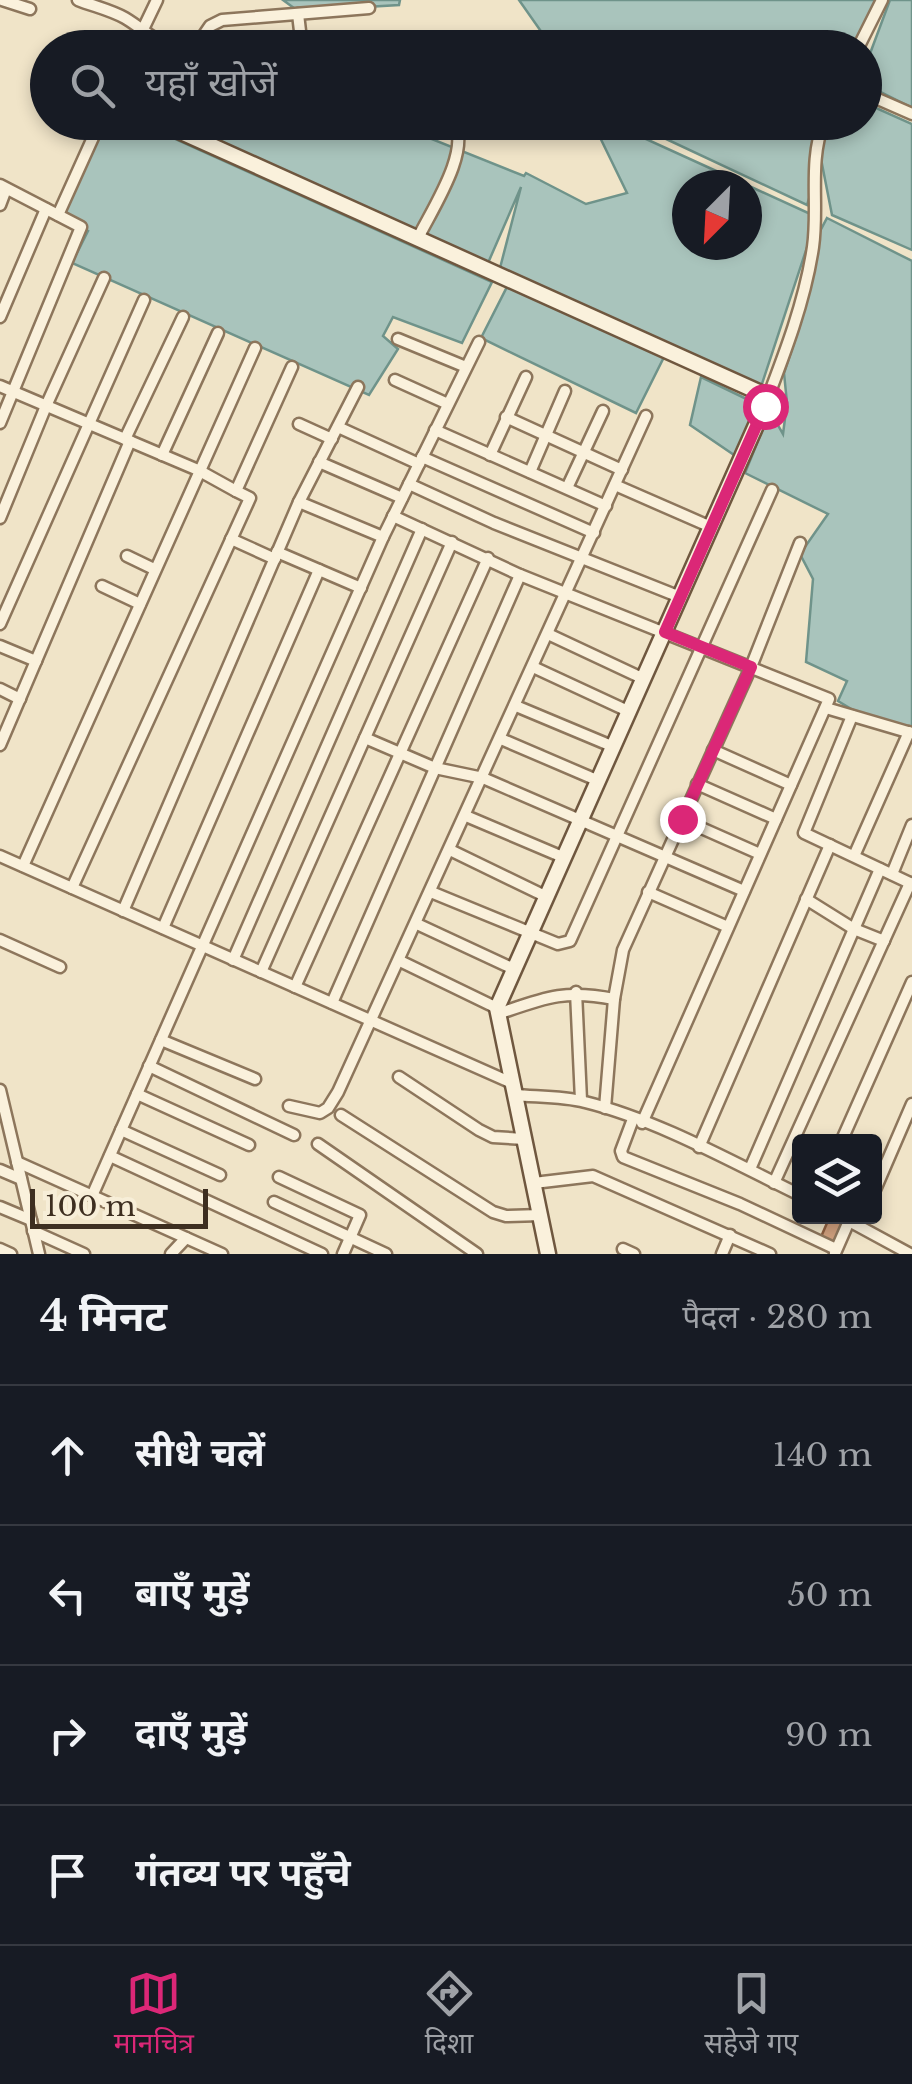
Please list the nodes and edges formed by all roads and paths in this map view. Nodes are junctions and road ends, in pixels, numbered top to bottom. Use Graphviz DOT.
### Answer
graph roads {
  1 [pos="2,0"];
  2 [pos="78,0"];
  3 [pos="157,0"];
  4 [pos="882,0"];
  5 [pos="370,8"];
  6 [pos="30,9"];
  7 [pos="298,14"];
  8 [pos="139,30"];
  9 [pos="142,30"];
  10 [pos="208,30"];
  11 [pos="300,30"];
  12 [pos="867,30"];
  13 [pos="882,101"];
  14 [pos="912,114"];
  15 [pos="92,140"];
  16 [pos="199,140"];
  17 [pos="460,140"];
  18 [pos="818,140"];
  19 [pos="3,187"];
  20 [pos="0,205"];
  21 [pos="46,209"];
  22 [pos="58,215"];
  23 [pos="418,238"];
  24 [pos="104,278"];
  25 [pos="144,300"];
  26 [pos="183,317"];
  27 [pos="0,318"];
  28 [pos="218,333"];
  29 [pos="398,339"];
  30 [pos="479,342"];
  31 [pos="256,348"];
  32 [pos="292,366"];
  33 [pos="466,367"];
  34 [pos="526,377"];
  35 [pos="395,380"];
  36 [pos="0,386"];
  37 [pos="358,386"];
  38 [pos="565,391"];
  39 [pos="13,392"];
  40 [pos="448,404"];
  41 [pos="46,406"];
  42 [pos="765,406"];
  43 [pos="604,412"];
  44 [pos="646,416"];
  45 [pos="506,417"];
  46 [pos="0,423"];
  47 [pos="87,423"];
  48 [pos="299,424"];
  49 [pos="338,427"];
  50 [pos="436,430"];
  51 [pos="546,436"];
  52 [pos="332,439"];
  53 [pos="128,440"];
  54 [pos="582,453"];
  55 [pos="162,454"];
  56 [pos="490,454"];
  57 [pos="420,460"];
  58 [pos="320,462"];
  59 [pos="198,470"];
  60 [pos="622,470"];
  61 [pos="530,472"];
  62 [pos="409,484"];
  63 [pos="616,485"];
  64 [pos="567,488"];
  65 [pos="772,490"];
  66 [pos="236,491"];
  67 [pos="402,498"];
  68 [pos="299,502"];
  69 [pos="606,506"];
  70 [pos="393,516"];
  71 [pos="0,518"];
  72 [pos="711,528"];
  73 [pos="422,529"];
  74 [pos="594,533"];
  75 [pos="383,537"];
  76 [pos="231,539"];
  77 [pos="452,542"];
  78 [pos="800,544"];
  79 [pos="276,555"];
  80 [pos="126,556"];
  81 [pos="583,557"];
  82 [pos="488,558"];
  83 [pos="154,569"];
  84 [pos="318,570"];
  85 [pos="520,575"];
  86 [pos="102,586"];
  87 [pos="361,588"];
  88 [pos="567,592"];
  89 [pos="680,597"];
  90 [pos="140,604"];
  91 [pos="0,624"];
  92 [pos="665,632"];
  93 [pos="548,634"];
  94 [pos="0,646"];
  95 [pos="702,648"];
  96 [pos="36,661"];
  97 [pos="533,667"];
  98 [pos="751,667"];
  99 [pos="644,680"];
  100 [pos="0,689"];
  101 [pos="20,698"];
  102 [pos="516,706"];
  103 [pos="826,708"];
  104 [pos="630,712"];
  105 [pos="852,716"];
  106 [pos="911,732"];
  107 [pos="2,737"];
  108 [pos="365,738"];
  109 [pos="500,739"];
  110 [pos="614,746"];
  111 [pos="713,750"];
  112 [pos="401,751"];
  113 [pos="435,768"];
  114 [pos="483,778"];
  115 [pos="599,781"];
  116 [pos="697,784"];
  117 [pos="791,785"];
  118 [pos="466,816"];
  119 [pos="582,819"];
  120 [pos="682,819"];
  121 [pos="776,820"];
  122 [pos="912,825"];
  123 [pos="618,835"];
  124 [pos="830,845"];
  125 [pos="450,850"];
  126 [pos="760,854"];
  127 [pos="0,856"];
  128 [pos="664,856"];
  129 [pos="854,856"];
  130 [pos="565,858"];
  131 [pos="23,866"];
  132 [pos="880,868"];
  133 [pos="892,874"];
  134 [pos="911,883"];
  135 [pos="72,888"];
  136 [pos="744,891"];
  137 [pos="431,892"];
  138 [pos="648,892"];
  139 [pos="548,897"];
  140 [pos="806,899"];
  141 [pos="123,910"];
  142 [pos="417,924"];
  143 [pos="728,927"];
  144 [pos="162,928"];
  145 [pos="854,928"];
  146 [pos="531,933"];
  147 [pos="0,940"];
  148 [pos="884,941"];
  149 [pos="202,946"];
  150 [pos="233,960"];
  151 [pos="400,961"];
  152 [pos="60,967"];
  153 [pos="514,969"];
  154 [pos="261,972"];
  155 [pos="912,982"];
  156 [pos="295,987"];
  157 [pos="576,992"];
  158 [pos="614,998"];
  159 [pos="332,1003"];
  160 [pos="497,1011"];
  161 [pos="373,1021"];
  162 [pos="161,1040"];
  163 [pos="150,1066"];
  164 [pos="400,1077"];
  165 [pos="255,1080"];
  166 [pos="514,1089"];
  167 [pos="0,1090"];
  168 [pos="137,1094"];
  169 [pos="581,1100"];
  170 [pos="912,1104"];
  171 [pos="289,1106"];
  172 [pos="606,1108"];
  173 [pos="341,1115"];
  174 [pos="909,1119"];
  175 [pos="638,1121"];
  176 [pos="5,1130"];
  177 [pos="121,1130"];
  178 [pos="845,1134"];
  179 [pos="294,1136"];
  180 [pos="524,1138"];
  181 [pos="318,1144"];
  182 [pos="249,1145"];
  183 [pos="699,1146"];
  184 [pos="110,1156"];
  185 [pos="17,1162"];
  186 [pos="0,1170"];
  187 [pos="750,1170"];
  188 [pos="220,1175"];
  189 [pos="882,1175"];
  190 [pos="280,1176"];
  191 [pos="21,1179"];
  192 [pos="774,1183"];
  193 [pos="534,1184"];
  194 [pos="792,1191"];
  195 [pos="92,1196"];
  196 [pos="274,1202"];
  197 [pos="0,1206"];
  198 [pos="540,1214"];
  199 [pos="851,1224"];
  200 [pos="860,1224"];
  201 [pos="32,1225"];
  202 [pos="730,1235"];
  203 [pos="352,1237"];
  204 [pos="186,1238"];
  205 [pos="0,1249"];
  206 [pos="835,1252"];
  207 [pos="12,1254"];
  208 [pos="39,1254"];
  209 [pos="84,1254"];
  210 [pos="171,1254"];
  211 [pos="222,1254"];
  212 [pos="322,1254"];
  213 [pos="343,1254"];
  214 [pos="386,1254"];
  215 [pos="476,1254"];
  216 [pos="548,1254"];
  217 [pos="722,1254"];
  218 [pos="770,1254"];
  219 [pos="910,1254"];
  1 -- 6 [label="street"];
  2 -- 8 [label="street"];
  3 -- 9 [label="street"];
  4 -- 12 [label="street"];
  5 -- 7 [label="street"];
  7 -- 10 [label="street"];
  7 -- 11 [label="street"];
  13 -- 14 [label="street"];
  15 -- 22 [label="street"];
  16 -- 23 [label="street"];
  17 -- 23 [label="street"];
  18 -- 42 [label="street"];
  19 -- 20 [label="street"];
  19 -- 21 [label="street"];
  21 -- 22 [label="street"];
  21 -- 27 [label="street"];
  22 -- 39 [label="street"];
  23 -- 42 [label="street"];
  24 -- 41 [label="street"];
  25 -- 47 [label="street"];
  26 -- 53 [label="street"];
  28 -- 55 [label="street"];
  29 -- 33 [label="street"];
  30 -- 33 [label="street"];
  31 -- 59 [label="street"];
  32 -- 66 [label="street"];
  33 -- 40 [label="street"];
  34 -- 45 [label="street"];
  35 -- 40 [label="street"];
  36 -- 39 [label="street"];
  37 -- 49 [label="street"];
  38 -- 51 [label="street"];
  39 -- 41 [label="street"];
  39 -- 46 [label="street"];
  40 -- 50 [label="street"];
  41 -- 47 [label="street"];
  41 -- 71 [label="street"];
  42 -- 72 [label="street"];
  43 -- 54 [label="street"];
  44 -- 60 [label="street"];
  45 -- 51 [label="street"];
  45 -- 56 [label="street"];
  47 -- 53 [label="street"];
  47 -- 91 [label="street"];
  48 -- 52 [label="street"];
  49 -- 52 [label="street"];
  49 -- 57 [label="street"];
  50 -- 56 [label="street"];
  50 -- 57 [label="street"];
  51 -- 54 [label="street"];
  51 -- 61 [label="street"];
  52 -- 58 [label="street"];
  53 -- 55 [label="street"];
  53 -- 96 [label="street"];
  54 -- 60 [label="street"];
  54 -- 64 [label="street"];
  55 -- 59 [label="street"];
  56 -- 61 [label="street"];
  57 -- 62 [label="street"];
  57 -- 74 [label="street"];
  58 -- 67 [label="street"];
  58 -- 68 [label="street"];
  59 -- 66 [label="street"];
  59 -- 83 [label="street"];
  60 -- 63 [label="street"];
  61 -- 64 [label="street"];
  62 -- 67 [label="street"];
  62 -- 81 [label="street"];
  63 -- 69 [label="street"];
  63 -- 72 [label="street"];
  64 -- 69 [label="street"];
  65 -- 95 [label="street"];
  66 -- 76 [label="street"];
  67 -- 70 [label="street"];
  68 -- 75 [label="street"];
  68 -- 79 [label="street"];
  69 -- 74 [label="street"];
  70 -- 73 [label="street"];
  70 -- 75 [label="street"];
  72 -- 89 [label="street"];
  73 -- 77 [label="street"];
  73 -- 150 [label="street"];
  74 -- 81 [label="street"];
  75 -- 87 [label="street"];
  76 -- 79 [label="street"];
  76 -- 135 [label="street"];
  77 -- 82 [label="street"];
  77 -- 108 [label="street"];
  78 -- 98 [label="street"];
  79 -- 84 [label="street"];
  79 -- 141 [label="street"];
  80 -- 83 [label="street"];
  81 -- 88 [label="street"];
  81 -- 89 [label="street"];
  82 -- 85 [label="street"];
  82 -- 112 [label="street"];
  83 -- 90 [label="street"];
  84 -- 87 [label="street"];
  84 -- 144 [label="street"];
  85 -- 88 [label="street"];
  85 -- 113 [label="street"];
  86 -- 90 [label="street"];
  87 -- 149 [label="street"];
  88 -- 92 [label="street"];
  88 -- 93 [label="street"];
  89 -- 92 [label="street"];
  90 -- 131 [label="street"];
  92 -- 95 [label="street"];
  92 -- 99 [label="street"];
  93 -- 97 [label="street"];
  93 -- 99 [label="street"];
  94 -- 96 [label="street"];
  95 -- 98 [label="street"];
  95 -- 123 [label="street"];
  96 -- 101 [label="street"];
  97 -- 102 [label="street"];
  97 -- 104 [label="street"];
  98 -- 103 [label="street"];
  98 -- 111 [label="street"];
  99 -- 104 [label="street"];
  100 -- 101 [label="street"];
  101 -- 107 [label="street"];
  102 -- 109 [label="street"];
  102 -- 110 [label="street"];
  103 -- 105 [label="street"];
  103 -- 117 [label="street"];
  104 -- 110 [label="street"];
  105 -- 106 [label="street"];
  105 -- 124 [label="street"];
  106 -- 129 [label="street"];
  108 -- 112 [label="street"];
  108 -- 154 [label="street"];
  109 -- 114 [label="street"];
  109 -- 115 [label="street"];
  110 -- 115 [label="street"];
  111 -- 116 [label="street"];
  111 -- 117 [label="street"];
  112 -- 113 [label="street"];
  112 -- 156 [label="street"];
  113 -- 114 [label="street"];
  113 -- 159 [label="street"];
  114 -- 118 [label="street"];
  114 -- 119 [label="street"];
  115 -- 119 [label="street"];
  116 -- 120 [label="street"];
  116 -- 121 [label="street"];
  117 -- 121 [label="street"];
  118 -- 125 [label="street"];
  118 -- 130 [label="street"];
  119 -- 123 [label="street"];
  119 -- 130 [label="street"];
  120 -- 126 [label="street"];
  120 -- 128 [label="street"];
  121 -- 126 [label="street"];
  122 -- 133 [label="street"];
  123 -- 128 [label="street"];
  123 -- 146 [label="street"];
  124 -- 129 [label="street"];
  124 -- 140 [label="street"];
  125 -- 137 [label="street"];
  125 -- 139 [label="street"];
  126 -- 136 [label="street"];
  127 -- 131 [label="street"];
  128 -- 136 [label="street"];
  128 -- 138 [label="street"];
  129 -- 132 [label="street"];
  130 -- 139 [label="street"];
  131 -- 135 [label="street"];
  132 -- 133 [label="street"];
  132 -- 145 [label="street"];
  133 -- 134 [label="street"];
  134 -- 148 [label="street"];
  135 -- 141 [label="street"];
  136 -- 143 [label="street"];
  137 -- 142 [label="street"];
  137 -- 146 [label="street"];
  138 -- 143 [label="street"];
  138 -- 158 [label="street"];
  139 -- 146 [label="street"];
  140 -- 145 [label="street"];
  140 -- 183 [label="street"];
  141 -- 144 [label="street"];
  142 -- 151 [label="street"];
  142 -- 153 [label="street"];
  143 -- 175 [label="street"];
  144 -- 149 [label="street"];
  145 -- 148 [label="street"];
  145 -- 187 [label="street"];
  146 -- 153 [label="street"];
  147 -- 152 [label="street"];
  148 -- 192 [label="street"];
  149 -- 150 [label="street"];
  149 -- 162 [label="street"];
  150 -- 154 [label="street"];
  151 -- 160 [label="street"];
  151 -- 161 [label="street"];
  153 -- 160 [label="street"];
  154 -- 156 [label="street"];
  155 -- 178 [label="street"];
  156 -- 159 [label="street"];
  157 -- 158 [label="street"];
  157 -- 160 [label="street"];
  157 -- 169 [label="street"];
  158 -- 172 [label="street"];
  159 -- 161 [label="street"];
  160 -- 166 [label="street"];
  161 -- 166 [label="street"];
  161 -- 171 [label="street"];
  162 -- 163 [label="street"];
  162 -- 165 [label="street"];
  163 -- 168 [label="street"];
  163 -- 179 [label="street"];
  164 -- 180 [label="street"];
  166 -- 169 [label="street"];
  166 -- 180 [label="street"];
  167 -- 176 [label="street"];
  168 -- 177 [label="street"];
  168 -- 182 [label="street"];
  169 -- 172 [label="street"];
  170 -- 174 [label="street"];
  172 -- 175 [label="street"];
  173 -- 198 [label="street"];
  174 -- 189 [label="street"];
  175 -- 183 [label="street"];
  175 -- 206 [label="street"];
  176 -- 185 [label="street"];
  177 -- 184 [label="street"];
  177 -- 188 [label="street"];
  180 -- 193 [label="street"];
  181 -- 215 [label="street"];
  183 -- 187 [label="street"];
  184 -- 195 [label="street"];
  184 -- 212 [label="street"];
  185 -- 191 [label="street"];
  185 -- 195 [label="street"];
  186 -- 191 [label="street"];
  187 -- 192 [label="street"];
  190 -- 203 [label="street"];
  191 -- 201 [label="street"];
  192 -- 194 [label="street"];
  193 -- 198 [label="street"];
  193 -- 202 [label="street"];
  195 -- 204 [label="street"];
  196 -- 203 [label="street"];
  197 -- 201 [label="street"];
  198 -- 216 [label="street"];
  199 -- 206 [label="street"];
  200 -- 219 [label="street"];
  201 -- 208 [label="street"];
  201 -- 209 [label="street"];
  202 -- 217 [label="street"];
  202 -- 218 [label="street"];
  203 -- 213 [label="street"];
  203 -- 214 [label="street"];
  204 -- 210 [label="street"];
  204 -- 211 [label="street"];
  205 -- 207 [label="street"];
}
